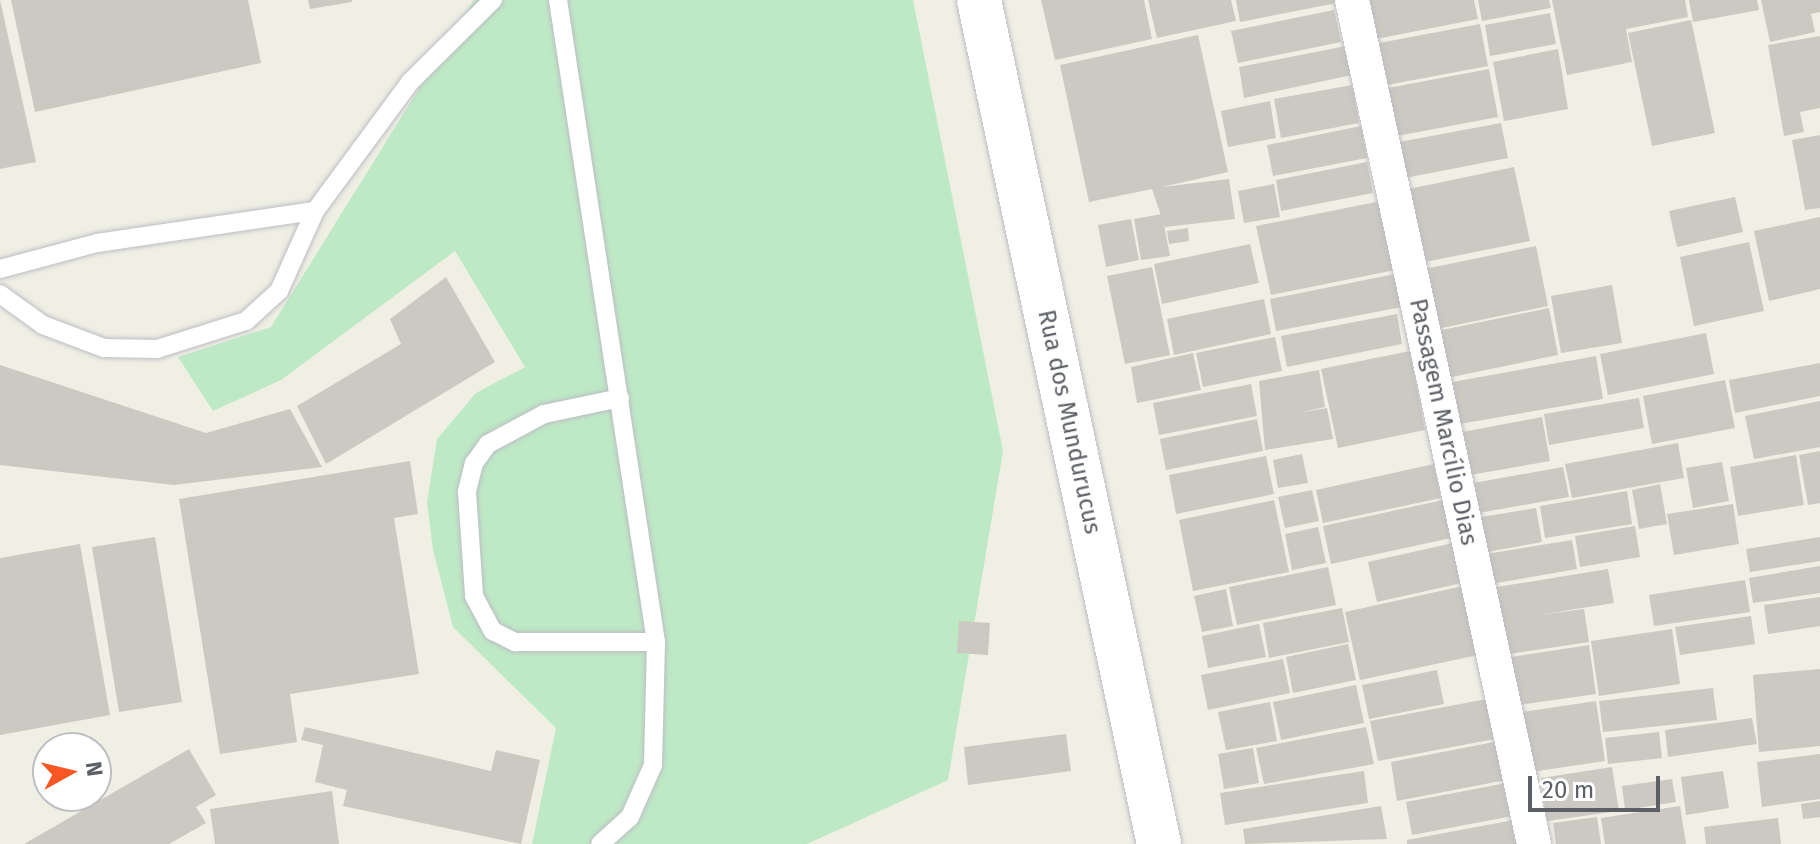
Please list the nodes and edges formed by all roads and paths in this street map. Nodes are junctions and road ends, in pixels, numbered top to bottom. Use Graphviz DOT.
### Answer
graph roads {
  1 [pos="493,0"];
  2 [pos="558,0"];
  3 [pos="979,0"];
  4 [pos="1352,0"];
  5 [pos="315,211"];
  6 [pos="0,269"];
  7 [pos="0,294"];
  8 [pos="620,398"];
  9 [pos="656,642"];
  10 [pos="600,844"];
  11 [pos="1159,844"];
  12 [pos="1534,844"];
  1 -- 5 [label="lane"];
  2 -- 8 [label="lane"];
  3 -- 11 [label="street, Rua dos Mundurucus"];
  4 -- 12 [label="street, Passagem Marcílio Dias"];
  5 -- 6 [label="lane"];
  5 -- 7 [label="lane"];
  8 -- 9 [label="lane"];
  8 -- 9 [label="lane"];
  9 -- 10 [label="lane"];
}
